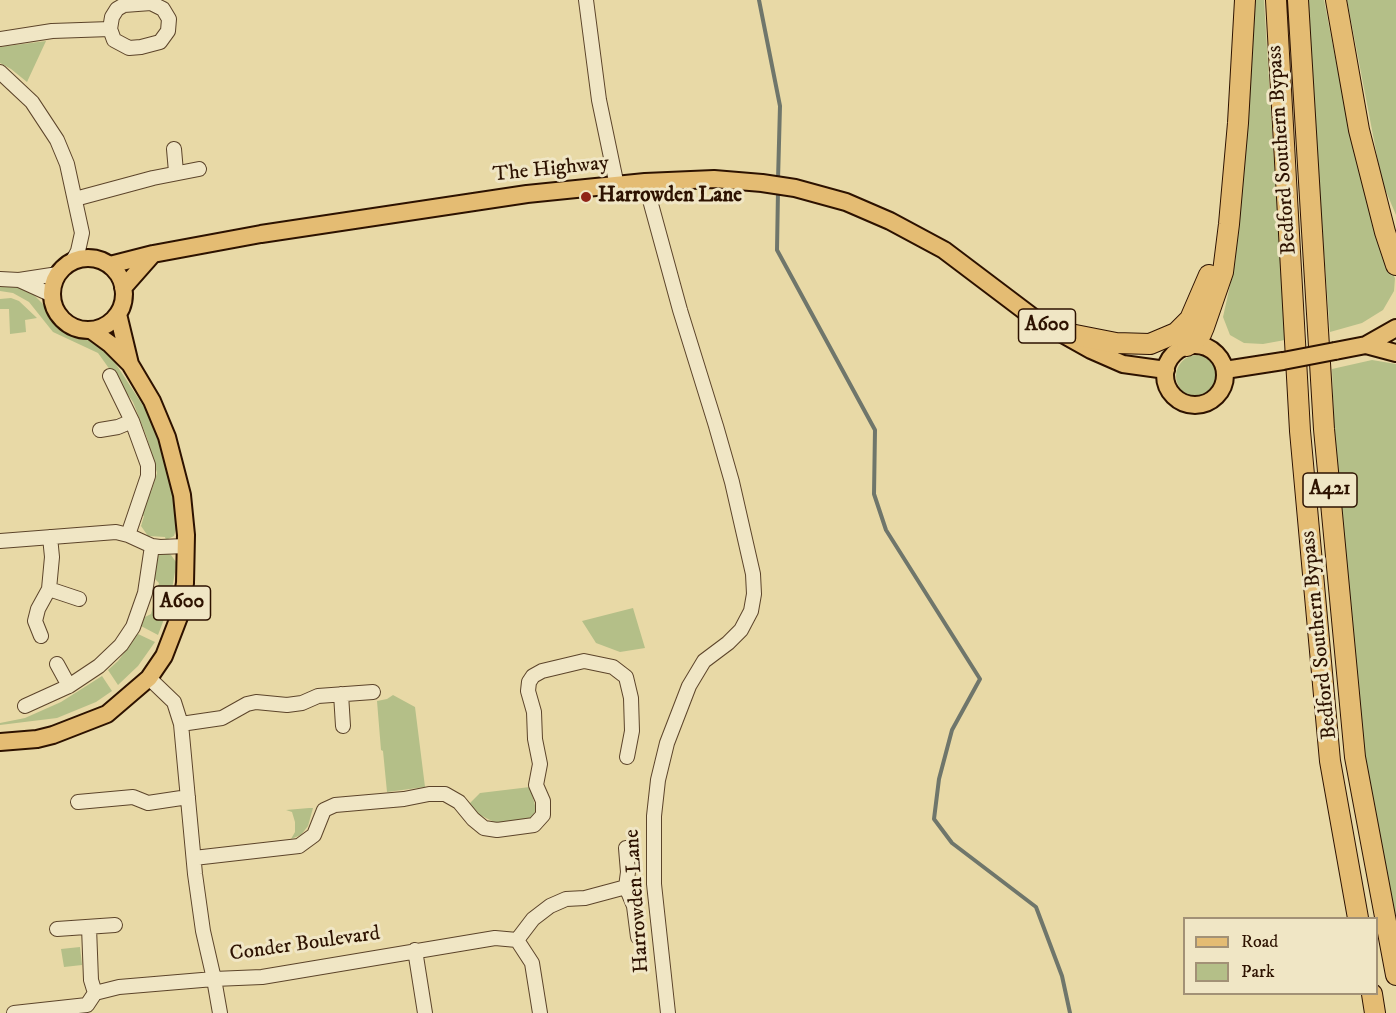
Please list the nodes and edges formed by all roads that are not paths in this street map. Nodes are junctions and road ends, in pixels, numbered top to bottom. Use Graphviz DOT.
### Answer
graph roads {
  1 [pos="586,0"];
  2 [pos="1245,0"];
  3 [pos="1276,0"];
  4 [pos="1298,0"];
  5 [pos="1336,0"];
  6 [pos="110,29"];
  7 [pos="0,39"];
  8 [pos="0,72"];
  9 [pos="174,149"];
  10 [pos="199,169"];
  11 [pos="176,172"];
  12 [pos="645,182"];
  13 [pos="617,186"];
  14 [pos="75,199"];
  15 [pos="1229,224"];
  16 [pos="153,254"];
  17 [pos="72,262"];
  18 [pos="1396,265"];
  19 [pos="110,266"];
  20 [pos="58,274"];
  21 [pos="0,279"];
  22 [pos="19,280"];
  23 [pos="123,288"];
  24 [pos="52,296"];
  25 [pos="118,314"];
  26 [pos="1396,328"];
  27 [pos="91,330"];
  28 [pos="1055,331"];
  29 [pos="1366,345"];
  30 [pos="1187,346"];
  31 [pos="1396,353"];
  32 [pos="130,364"];
  33 [pos="1166,370"];
  34 [pos="1225,370"];
  35 [pos="110,376"];
  36 [pos="132,421"];
  37 [pos="100,430"];
  38 [pos="128,535"];
  39 [pos="50,537"];
  40 [pos="0,541"];
  41 [pos="152,546"];
  42 [pos="186,546"];
  43 [pos="49,589"];
  44 [pos="79,599"];
  45 [pos="40,636"];
  46 [pos="57,664"];
  47 [pos="149,678"];
  48 [pos="69,686"];
  49 [pos="373,692"];
  50 [pos="341,694"];
  51 [pos="25,706"];
  52 [pos="181,724"];
  53 [pos="343,726"];
  54 [pos="0,742"];
  55 [pos="627,757"];
  56 [pos="188,797"];
  57 [pos="78,802"];
  58 [pos="626,848"];
  59 [pos="194,858"];
  60 [pos="626,887"];
  61 [pos="1358,917"];
  62 [pos="115,925"];
  63 [pos="89,927"];
  64 [pos="57,929"];
  65 [pos="638,937"];
  66 [pos="517,940"];
  67 [pos="415,950"];
  68 [pos="1396,975"];
  69 [pos="214,979"];
  70 [pos="1372,995"];
  71 [pos="90,1004"];
  72 [pos="14,1013"];
  73 [pos="220,1013"];
  74 [pos="425,1013"];
  75 [pos="540,1013"];
  76 [pos="668,1013"];
  77 [pos="1375,1013"];
  1 -- 13 [label="street"];
  2 -- 15 [label="highway"];
  3 -- 61 [label="highway, Bedford Southern Bypass / A421"];
  4 -- 68 [label="highway, Bedford Southern Bypass / A421"];
  5 -- 18 [label="highway"];
  6 -- 7 [label="street"];
  8 -- 14 [label="street"];
  9 -- 11 [label="street"];
  10 -- 11 [label="street"];
  11 -- 14 [label="street"];
  12 -- 13 [label="main road, The Highway / A600"];
  12 -- 28 [label="main road, The Highway / A600"];
  12 -- 76 [label="street, Harrowden Lane"];
  13 -- 16 [label="main road, The Highway / A600"];
  14 -- 17 [label="street"];
  15 -- 28 [label="highway"];
  15 -- 30 [label="highway"];
  16 -- 19 [label="main road, The Highway / A600"];
  16 -- 23 [label="main road"];
  17 -- 19 [label="main road"];
  17 -- 20 [label="main road"];
  19 -- 23 [label="main road"];
  20 -- 22 [label="street"];
  20 -- 24 [label="main road"];
  21 -- 22 [label="street"];
  22 -- 24 [label="street"];
  23 -- 25 [label="main road"];
  24 -- 27 [label="main road"];
  25 -- 27 [label="main road"];
  25 -- 32 [label="main road, A600"];
  26 -- 29 [label="main road"];
  27 -- 32 [label="main road, A600"];
  28 -- 33 [label="main road, A600"];
  29 -- 31 [label="main road"];
  29 -- 34 [label="main road, bridge"];
  30 -- 33 [label="main road"];
  30 -- 34 [label="main road"];
  32 -- 42 [label="main road, A600"];
  33 -- 34 [label="main road"];
  35 -- 36 [label="street"];
  36 -- 37 [label="street"];
  36 -- 38 [label="street"];
  38 -- 39 [label="street"];
  38 -- 41 [label="street"];
  39 -- 40 [label="street"];
  39 -- 43 [label="street"];
  41 -- 42 [label="street"];
  41 -- 48 [label="street"];
  42 -- 47 [label="main road, A600"];
  43 -- 44 [label="street"];
  43 -- 45 [label="street"];
  46 -- 48 [label="street"];
  47 -- 52 [label="street, Conder Boulevard"];
  47 -- 54 [label="main road, A600"];
  48 -- 51 [label="street"];
  49 -- 50 [label="street"];
  50 -- 52 [label="street"];
  50 -- 53 [label="street"];
  52 -- 56 [label="street, Conder Boulevard"];
  55 -- 59 [label="street"];
  56 -- 57 [label="street"];
  56 -- 59 [label="street, Conder Boulevard"];
  58 -- 60 [label="street"];
  59 -- 69 [label="street, Conder Boulevard"];
  60 -- 65 [label="street"];
  60 -- 66 [label="street"];
  62 -- 63 [label="street"];
  63 -- 64 [label="street"];
  63 -- 71 [label="street"];
  66 -- 67 [label="street, Conder Boulevard"];
  66 -- 75 [label="street"];
  67 -- 69 [label="street, Conder Boulevard"];
  67 -- 74 [label="street"];
  69 -- 71 [label="street"];
  69 -- 73 [label="street"];
  70 -- 77 [label="highway"];
  71 -- 72 [label="street"];
}
